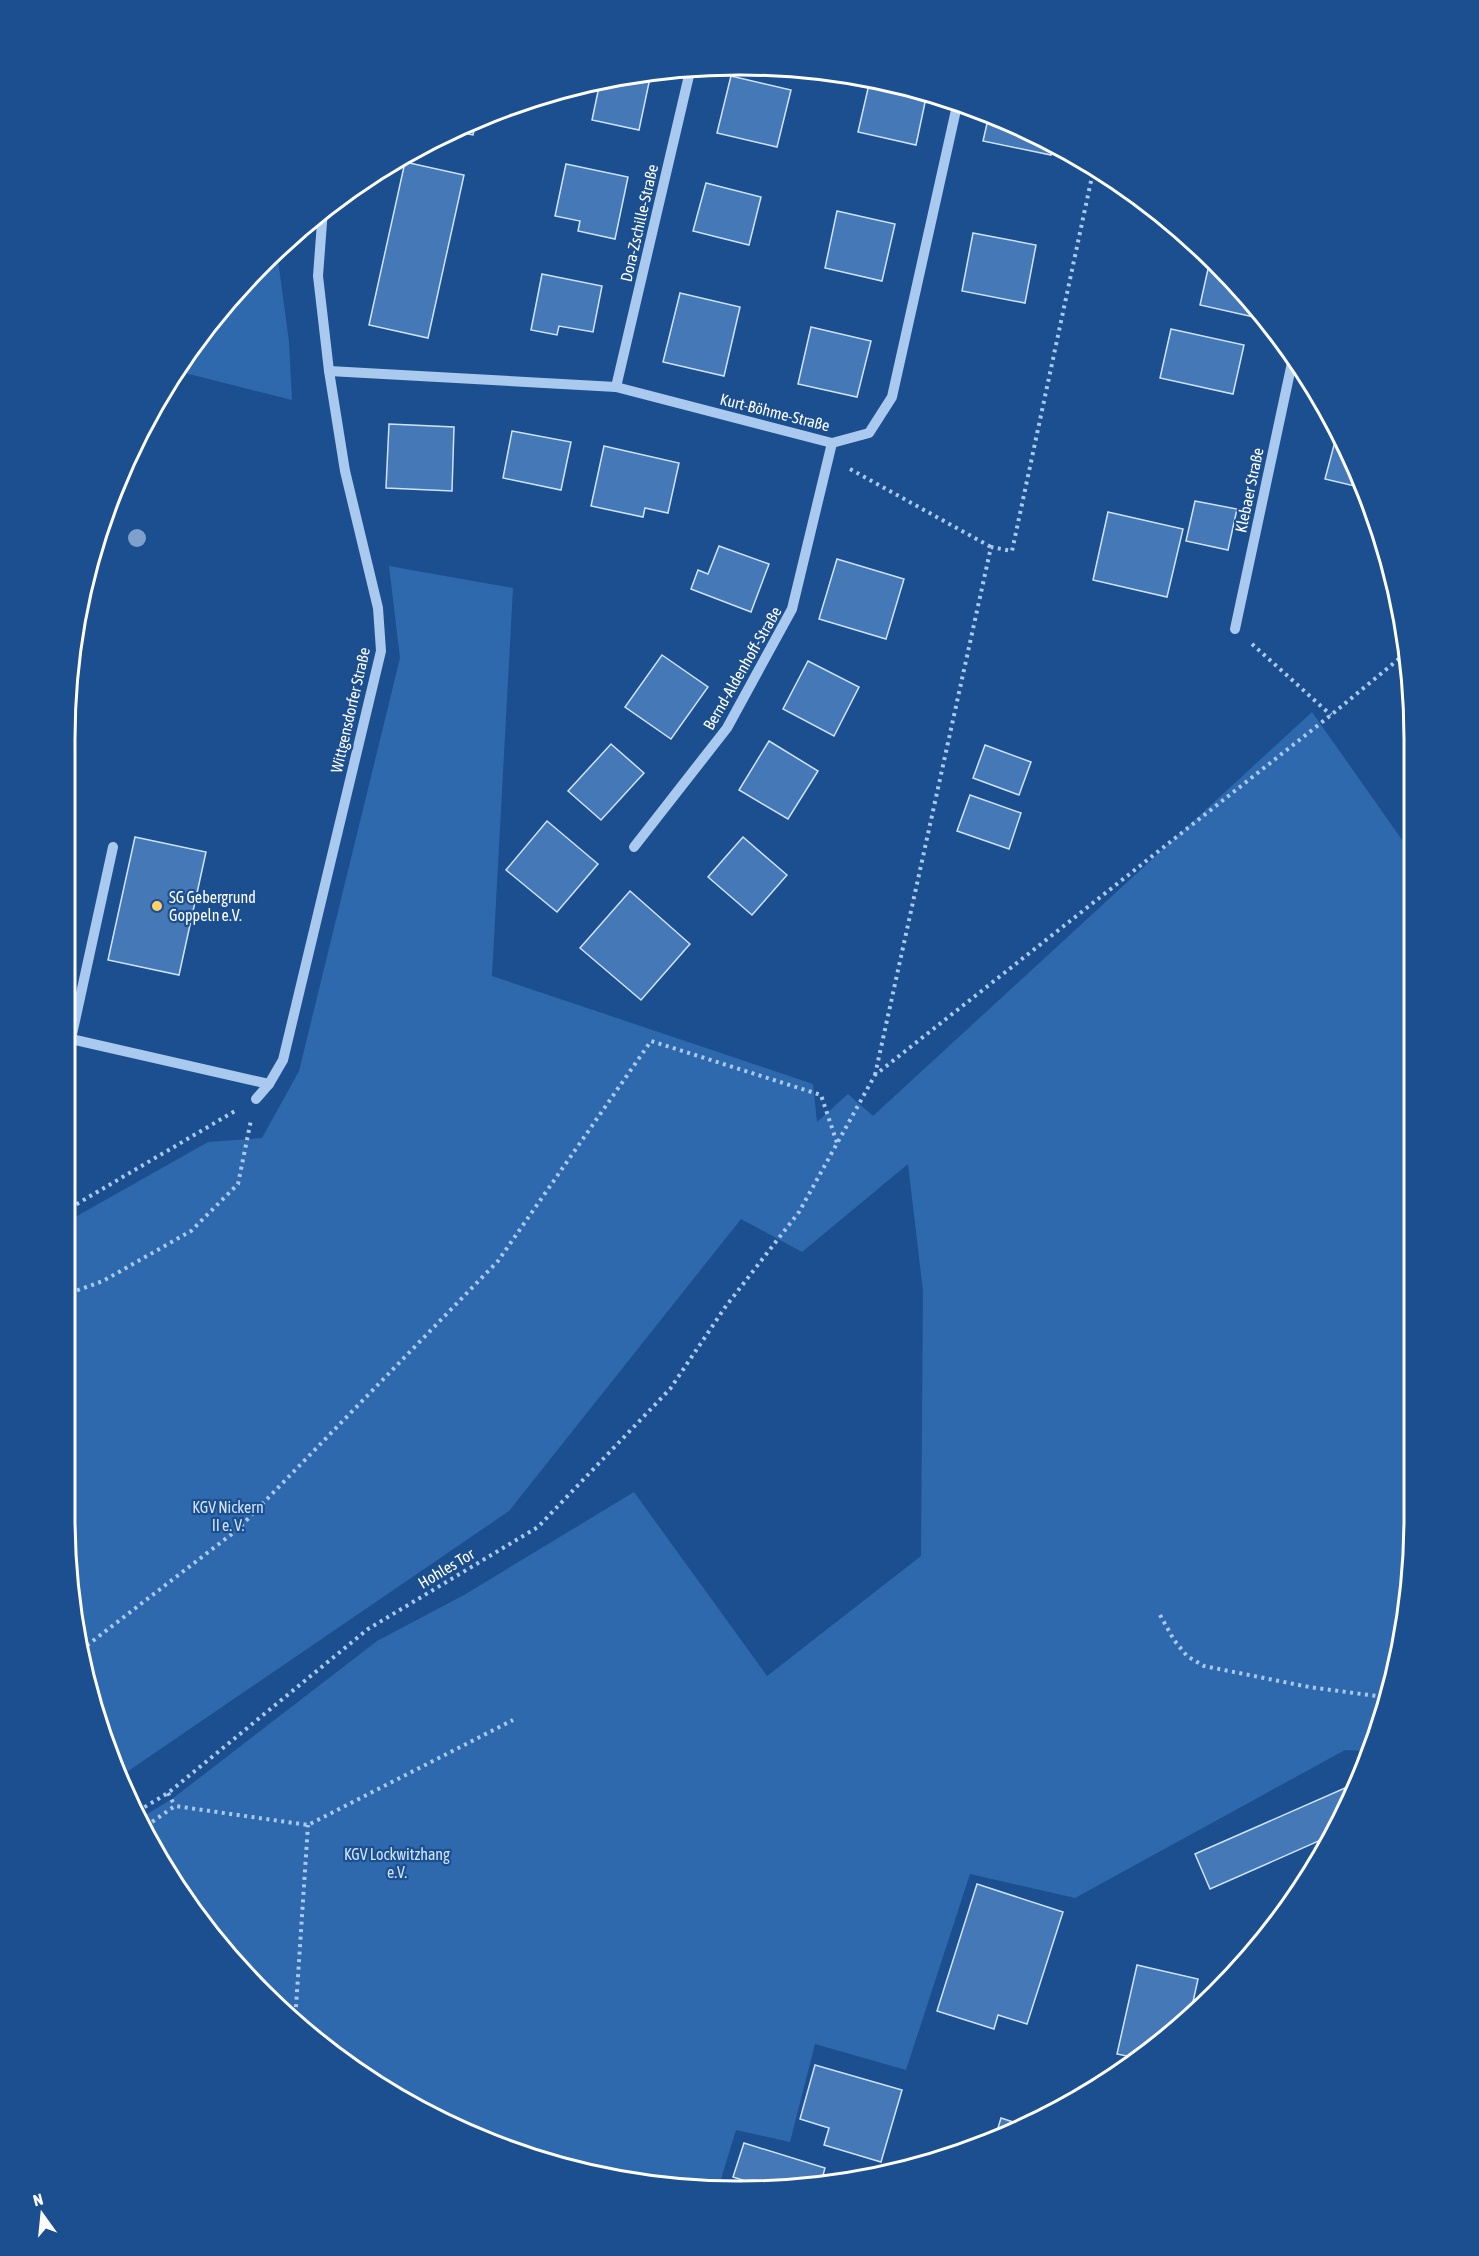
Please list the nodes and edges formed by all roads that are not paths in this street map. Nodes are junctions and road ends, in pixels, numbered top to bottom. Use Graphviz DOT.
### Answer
graph roads {
  1 [pos="689,77"];
  2 [pos="956,111"];
  3 [pos="322,223"];
  4 [pos="1291,368"];
  5 [pos="329,371"];
  6 [pos="616,387"];
  7 [pos="832,443"];
  8 [pos="1234,628"];
  9 [pos="113,847"];
  10 [pos="634,847"];
  11 [pos="75,1021"];
  12 [pos="75,1040"];
  13 [pos="269,1084"];
  14 [pos="256,1099"];
  1 -- 6 [label="street, Dora-Zschille-Straße"];
  2 -- 7 [label="street, Kurt-Böhme-Straße"];
  3 -- 5 [label="street, Wittgensdorfer Straße"];
  4 -- 8 [label="street, Klebaer Straße"];
  5 -- 6 [label="street, Kurt-Böhme-Straße"];
  5 -- 13 [label="street, Wittgensdorfer Straße"];
  6 -- 7 [label="street, Kurt-Böhme-Straße"];
  7 -- 10 [label="street, Bernd-Aldenhoff-Straße"];
  9 -- 11 [label="street"];
  12 -- 13 [label="street"];
  13 -- 14 [label="street, Wittgensdorfer Straße"];
}
